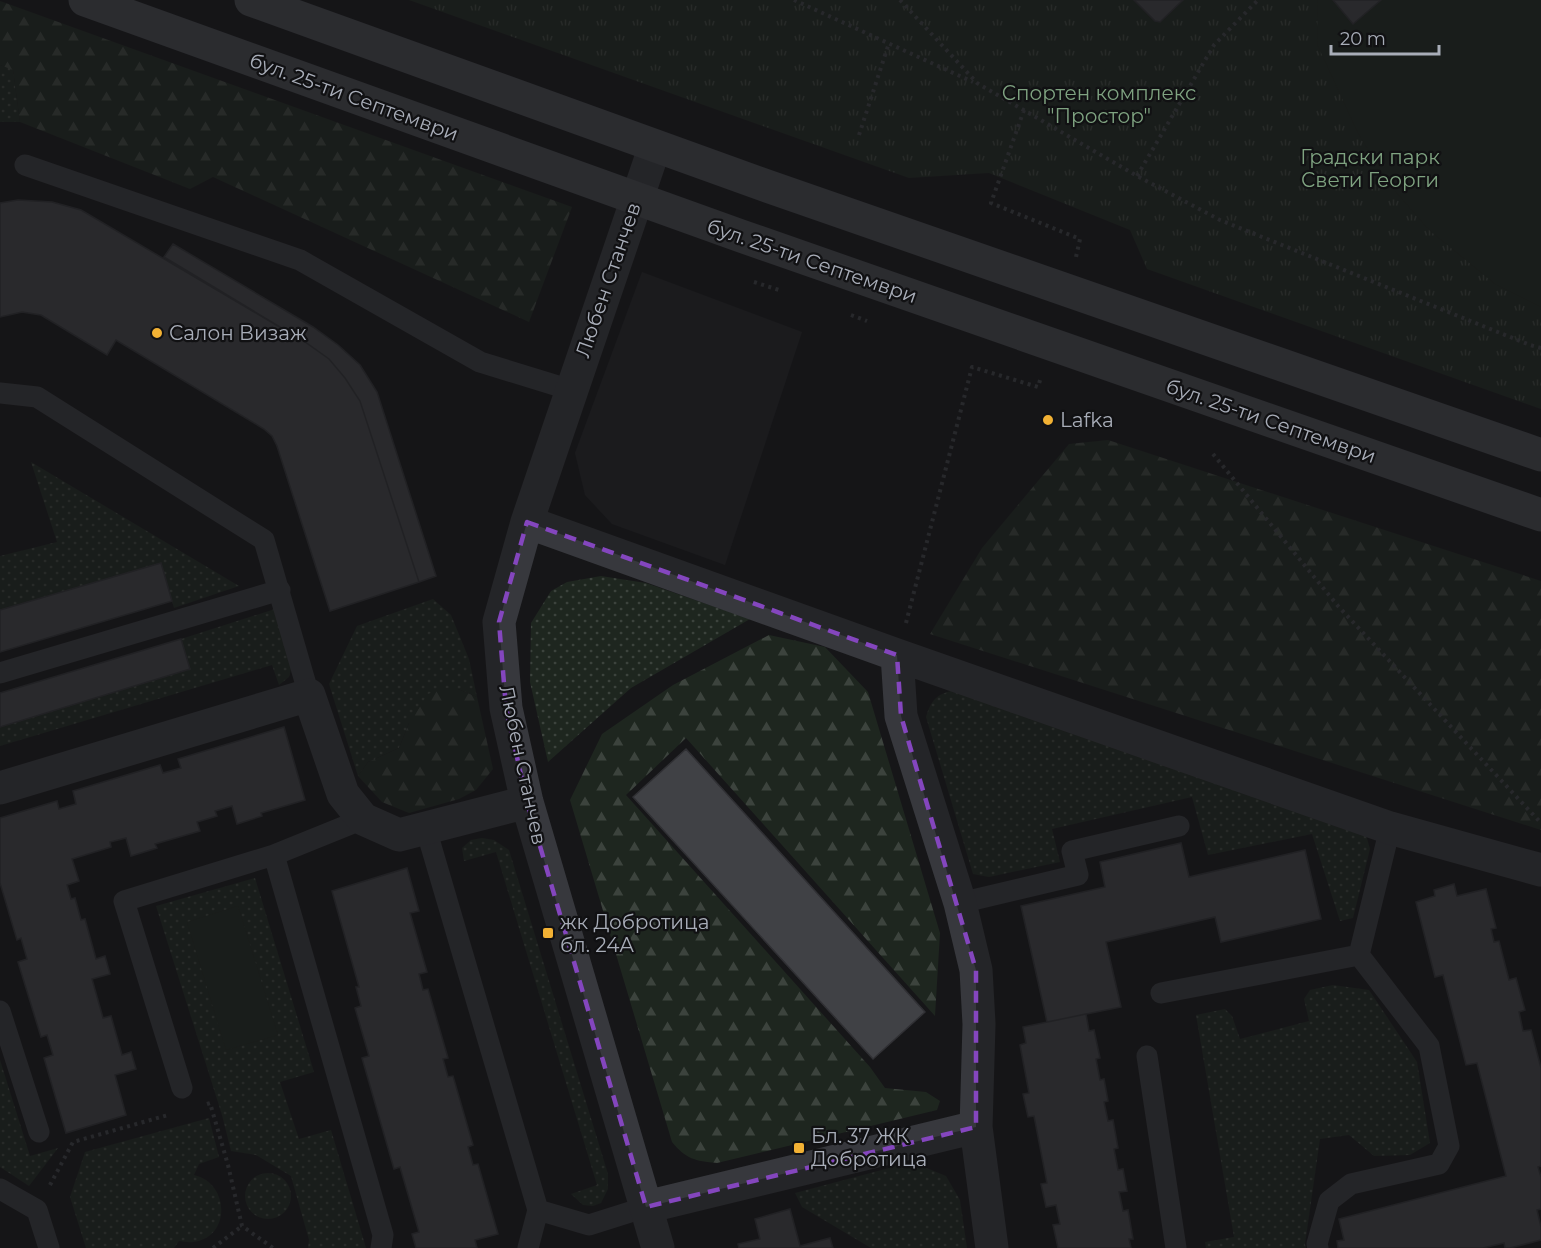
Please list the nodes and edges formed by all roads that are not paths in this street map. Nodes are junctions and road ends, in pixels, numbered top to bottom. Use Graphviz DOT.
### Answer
graph roads {
  1 [pos="85,0"];
  2 [pos="251,0"];
  3 [pos="655,146"];
  4 [pos="25,165"];
  5 [pos="636,198"];
  6 [pos="572,390"];
  7 [pos="0,393"];
  8 [pos="1541,455"];
  9 [pos="1541,515"];
  10 [pos="527,522"];
  11 [pos="280,590"];
  12 [pos="897,655"];
  13 [pos="0,673"];
  14 [pos="309,695"];
  15 [pos="0,788"];
  16 [pos="527,802"];
  17 [pos="363,819"];
  18 [pos="1179,826"];
  19 [pos="1390,828"];
  20 [pos="426,829"];
  21 [pos="274,855"];
  22 [pos="1541,870"];
  23 [pos="960,903"];
  24 [pos="1359,955"];
  25 [pos="1161,993"];
  26 [pos="0,1011"];
  27 [pos="1148,1056"];
  28 [pos="182,1088"];
  29 [pos="976,1127"];
  30 [pos="39,1132"];
  31 [pos="0,1189"];
  32 [pos="646,1207"];
  33 [pos="538,1210"];
  34 [pos="49,1248"];
  35 [pos="381,1248"];
  36 [pos="528,1248"];
  37 [pos="658,1248"];
  38 [pos="992,1248"];
  39 [pos="1176,1248"];
  40 [pos="1318,1248"];
  1 -- 5 [label="main road, бул. 25-ти Септември"];
  2 -- 3 [label="main road"];
  3 -- 5 [label="street, Любен Станчев"];
  3 -- 8 [label="main road"];
  4 -- 6 [label="lane"];
  5 -- 6 [label="street, Любен Станчев"];
  5 -- 9 [label="main road, бул. 25-ти Септември"];
  6 -- 10 [label="street, Любен Станчев"];
  7 -- 11 [label="lane"];
  10 -- 12 [label="street"];
  10 -- 16 [label="street, Любен Станчев"];
  11 -- 13 [label="lane"];
  11 -- 14 [label="lane"];
  12 -- 19 [label="street"];
  12 -- 23 [label="street"];
  14 -- 15 [label="street"];
  14 -- 17 [label="street"];
  16 -- 20 [label="street"];
  16 -- 32 [label="street, Любен Станчев"];
  17 -- 20 [label="street"];
  17 -- 21 [label="lane"];
  18 -- 23 [label="lane"];
  19 -- 22 [label="street"];
  19 -- 24 [label="lane"];
  20 -- 33 [label="lane"];
  21 -- 28 [label="lane"];
  21 -- 35 [label="lane"];
  23 -- 29 [label="street"];
  24 -- 25 [label="lane"];
  24 -- 40 [label="lane"];
  26 -- 30 [label="lane"];
  27 -- 39 [label="lane"];
  29 -- 32 [label="street"];
  29 -- 38 [label="street"];
  31 -- 34 [label="lane"];
  32 -- 33 [label="lane"];
  32 -- 37 [label="street, Любен Станчев"];
  33 -- 36 [label="lane"];
}
